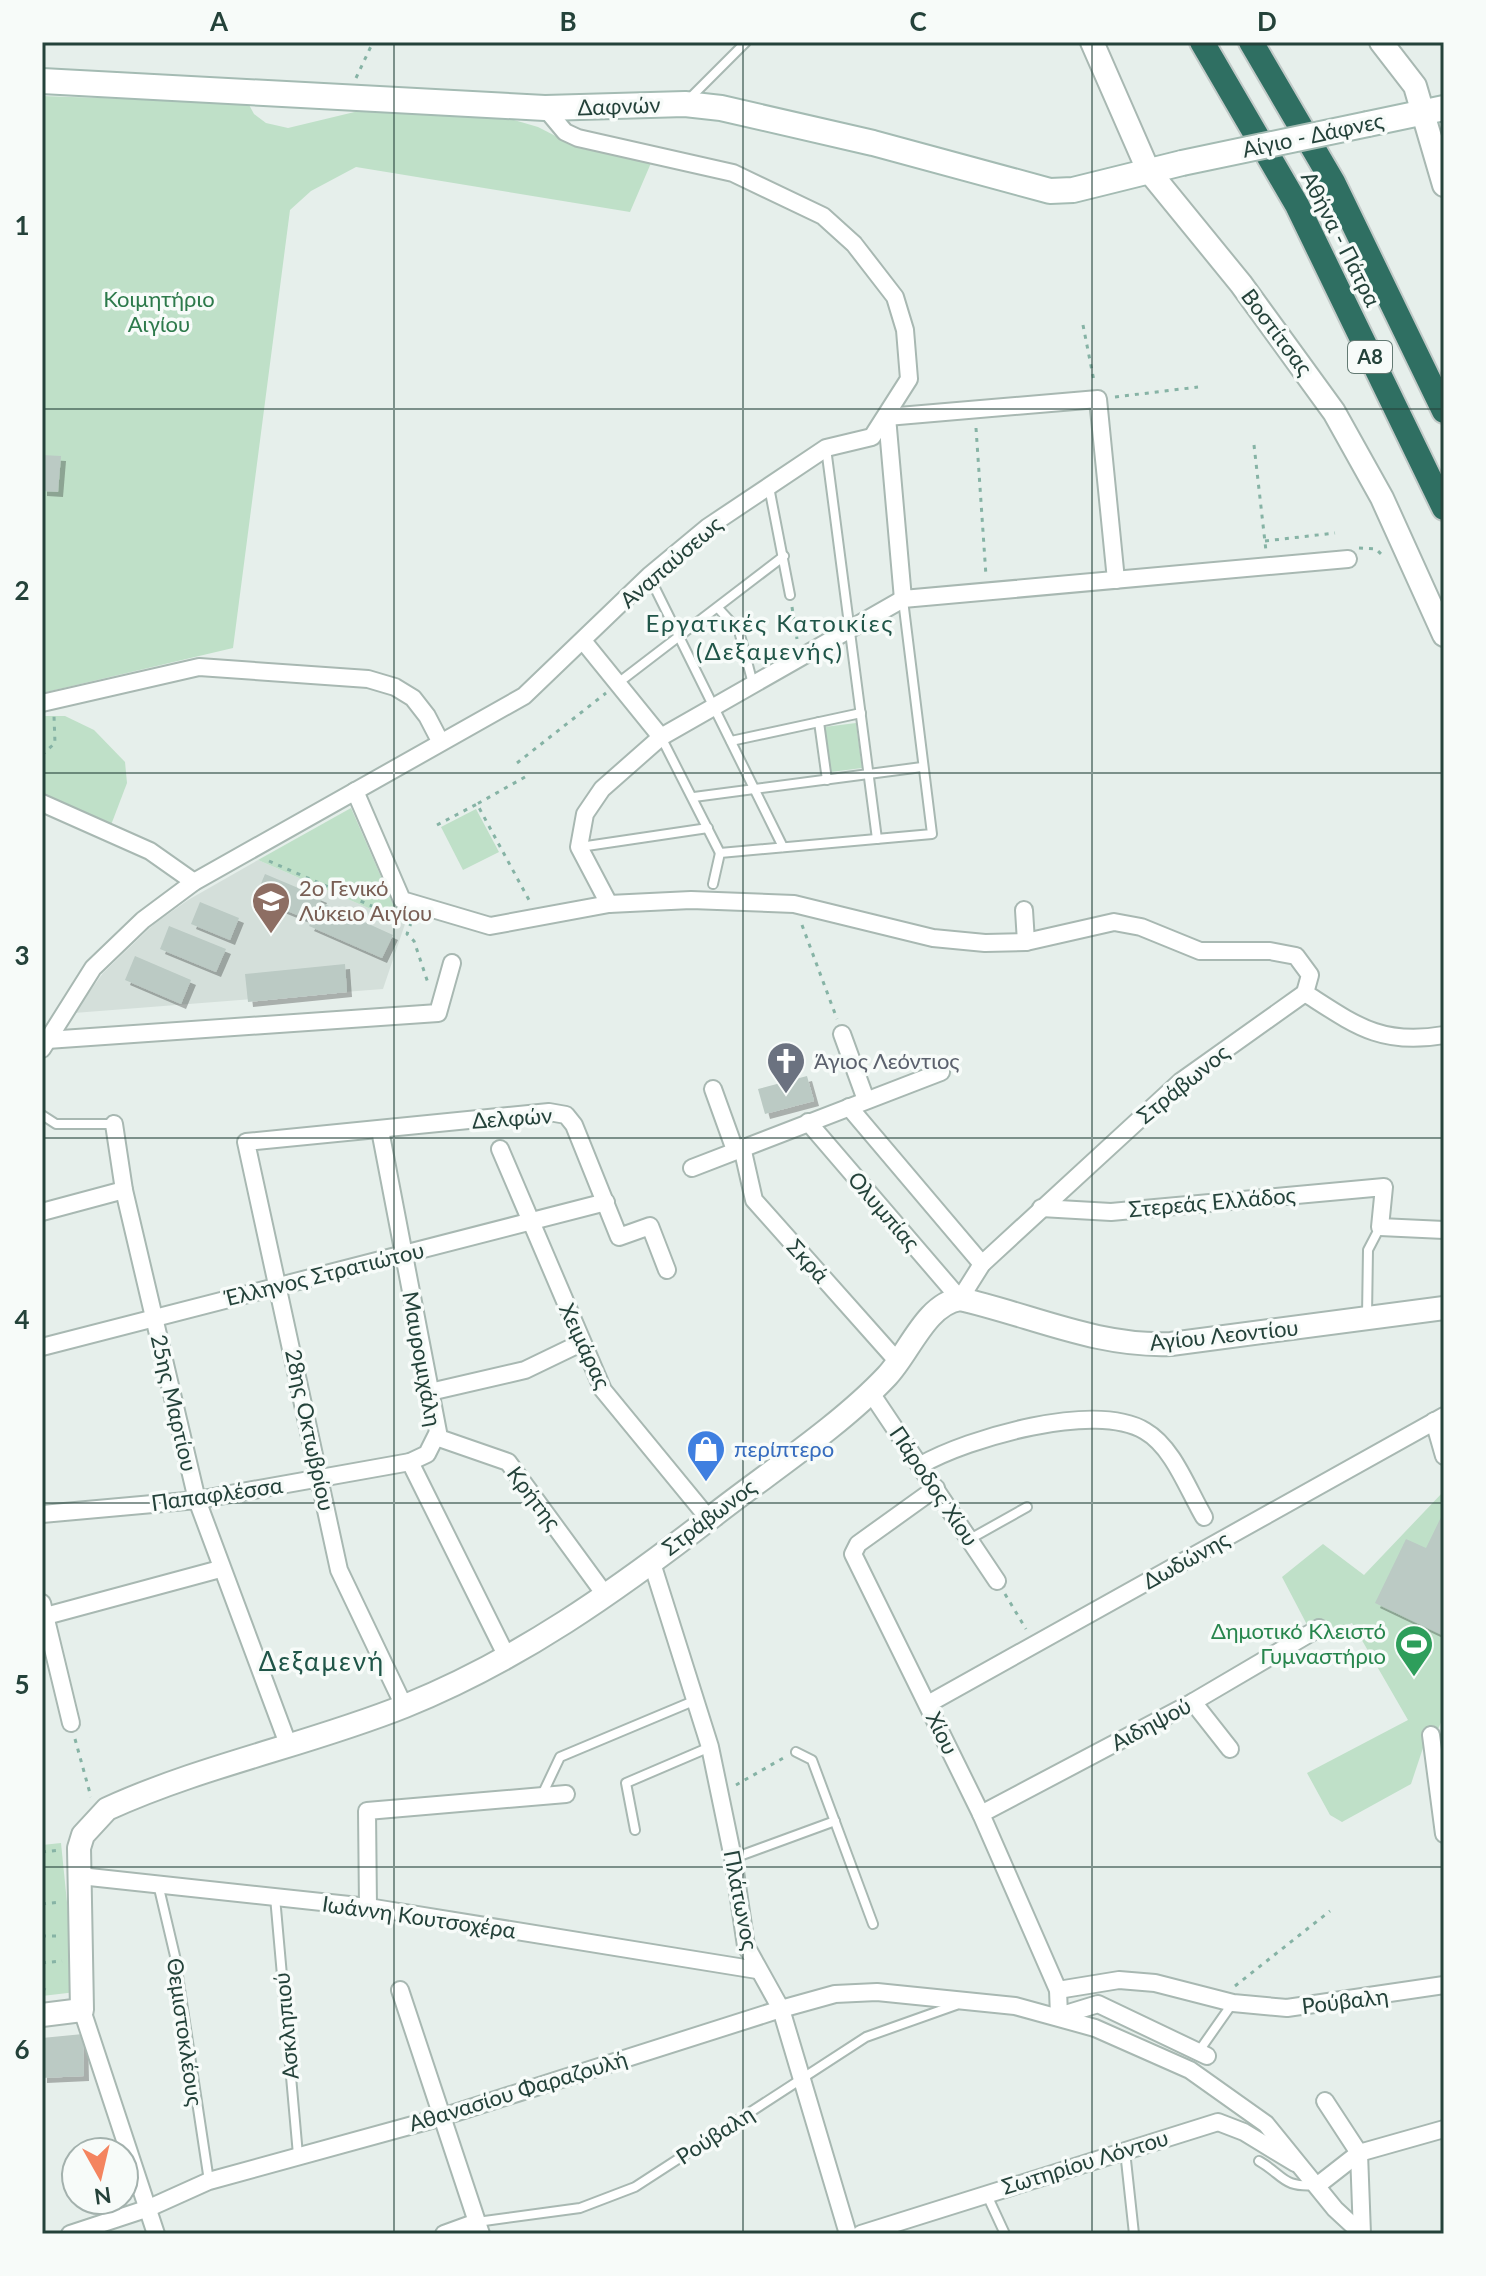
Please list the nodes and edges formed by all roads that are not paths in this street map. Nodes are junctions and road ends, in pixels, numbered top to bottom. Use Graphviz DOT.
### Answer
graph roads {
  1 [pos="746,42"];
  2 [pos="1092,42"];
  3 [pos="1202,42"];
  4 [pos="1251,42"];
  5 [pos="1381,42"];
  6 [pos="42,81"];
  7 [pos="685,104"];
  8 [pos="545,108"];
  9 [pos="1434,110"];
  10 [pos="1182,163"];
  11 [pos="1148,170"];
  12 [pos="1444,185"];
  13 [pos="1444,411"];
  14 [pos="887,417"];
  15 [pos="826,448"];
  16 [pos="769,486"];
  17 [pos="1444,508"];
  18 [pos="1348,553"];
  19 [pos="784,556"];
  20 [pos="649,576"];
  21 [pos="1116,580"];
  22 [pos="790,595"];
  23 [pos="903,599"];
  24 [pos="718,608"];
  25 [pos="849,630"];
  26 [pos="1444,635"];
  27 [pos="680,638"];
  28 [pos="584,642"];
  29 [pos="618,683"];
  30 [pos="753,685"];
  31 [pos="47,702"];
  32 [pos="714,707"];
  33 [pos="861,713"];
  34 [pos="819,722"];
  35 [pos="661,737"];
  36 [pos="440,741"];
  37 [pos="731,741"];
  38 [pos="922,767"];
  39 [pos="869,774"];
  40 [pos="827,780"];
  41 [pos="755,789"];
  42 [pos="355,791"];
  43 [pos="694,797"];
  44 [pos="42,803"];
  45 [pos="708,828"];
  46 [pos="877,839"];
  47 [pos="579,847"];
  48 [pos="783,847"];
  49 [pos="720,853"];
  50 [pos="194,882"];
  51 [pos="713,884"];
  52 [pos="609,904"];
  53 [pos="1024,910"];
  54 [pos="1026,942"];
  55 [pos="452,963"];
  56 [pos="1305,993"];
  57 [pos="842,1034"];
  58 [pos="1444,1035"];
  59 [pos="44,1044"];
  60 [pos="941,1072"];
  61 [pos="713,1089"];
  62 [pos="866,1100"];
  63 [pos="849,1107"];
  64 [pos="42,1115"];
  65 [pos="808,1122"];
  66 [pos="114,1124"];
  67 [pos="380,1130"];
  68 [pos="246,1142"];
  69 [pos="738,1148"];
  70 [pos="500,1149"];
  71 [pos="692,1168"];
  72 [pos="124,1190"];
  73 [pos="606,1202"];
  74 [pos="1041,1208"];
  75 [pos="42,1212"];
  76 [pos="530,1221"];
  77 [pos="1380,1227"];
  78 [pos="1444,1230"];
  79 [pos="404,1254"];
  80 [pos="982,1264"];
  81 [pos="667,1270"];
  82 [pos="279,1286"];
  83 [pos="960,1299"];
  84 [pos="1444,1308"];
  85 [pos="153,1317"];
  86 [pos="1367,1317"];
  87 [pos="581,1343"];
  88 [pos="42,1347"];
  89 [pos="899,1363"];
  90 [pos="430,1392"];
  91 [pos="871,1393"];
  92 [pos="1439,1419"];
  93 [pos="435,1442"];
  94 [pos="1444,1456"];
  95 [pos="410,1462"];
  96 [pos="921,1465"];
  97 [pos="321,1478"];
  98 [pos="936,1488"];
  99 [pos="197,1500"];
  100 [pos="1027,1507"];
  101 [pos="42,1514"];
  102 [pos="1204,1517"];
  103 [pos="709,1519"];
  104 [pos="970,1539"];
  105 [pos="651,1560"];
  106 [pos="220,1569"];
  107 [pos="997,1581"];
  108 [pos="606,1596"];
  109 [pos="43,1612"];
  110 [pos="1319,1628"];
  111 [pos="508,1659"];
  112 [pos="697,1700"];
  113 [pos="1193,1702"];
  114 [pos="928,1704"];
  115 [pos="404,1706"];
  116 [pos="71,1723"];
  117 [pos="1431,1735"];
  118 [pos="288,1744"];
  119 [pos="710,1747"];
  120 [pos="1230,1749"];
  121 [pos="796,1752"];
  122 [pos="566,1794"];
  123 [pos="541,1796"];
  124 [pos="981,1814"];
  125 [pos="835,1821"];
  126 [pos="635,1830"];
  127 [pos="1444,1834"];
  128 [pos="733,1858"];
  129 [pos="80,1876"];
  130 [pos="158,1884"];
  131 [pos="275,1897"];
  132 [pos="368,1907"];
  133 [pos="873,1924"];
  134 [pos="757,1970"];
  135 [pos="1444,1985"];
  136 [pos="400,1990"];
  137 [pos="1058,1990"];
  138 [pos="972,2000"];
  139 [pos="1227,2002"];
  140 [pos="781,2009"];
  141 [pos="82,2010"];
  142 [pos="42,2015"];
  143 [pos="1059,2016"];
  144 [pos="1202,2054"];
  145 [pos="802,2079"];
  146 [pos="1325,2101"];
  147 [pos="442,2117"];
  148 [pos="1444,2129"];
  149 [pos="1125,2149"];
  150 [pos="1359,2153"];
  151 [pos="298,2155"];
  152 [pos="1259,2161"];
  153 [pos="1303,2168"];
  154 [pos="209,2181"];
  155 [pos="1318,2185"];
  156 [pos="986,2192"];
  157 [pos="149,2208"];
  158 [pos="1335,2209"];
  159 [pos="479,2228"];
  160 [pos="70,2234"];
  161 [pos="156,2234"];
  162 [pos="444,2234"];
  163 [pos="848,2234"];
  164 [pos="861,2234"];
  165 [pos="1005,2234"];
  166 [pos="1134,2234"];
  167 [pos="1341,2234"];
  168 [pos="1362,2234"];
  1 -- 7 [label="lane"];
  2 -- 11 [label="street, Βοστίτσας"];
  3 -- 17 [label="highway, Αθήνα - Πάτρα / Α8"];
  4 -- 13 [label="highway, Αθήνα - Πάτρα / Α8"];
  5 -- 9 [label="street"];
  6 -- 8 [label="main road, Δαφνών"];
  7 -- 8 [label="main road, Δαφνών"];
  7 -- 11 [label="main road, Δαφνών"];
  8 -- 14 [label="street, Αναπαύσεως"];
  9 -- 10 [label="main road, Αίγιο - Δάφνες, bridge"];
  9 -- 12 [label="street"];
  10 -- 11 [label="main road, Δαφνών"];
  11 -- 26 [label="street, Βοστίτσας"];
  14 -- 15 [label="street, Αναπαύσεως"];
  14 -- 21 [label="street"];
  14 -- 23 [label="street"];
  15 -- 16 [label="street, Αναπαύσεως"];
  15 -- 25 [label="lane"];
  16 -- 19 [label="lane"];
  16 -- 20 [label="street, Αναπαύσεως"];
  18 -- 21 [label="street"];
  19 -- 22 [label="lane"];
  19 -- 24 [label="lane"];
  20 -- 27 [label="lane"];
  20 -- 28 [label="street, Αναπαύσεως"];
  21 -- 23 [label="street"];
  23 -- 25 [label="street"];
  23 -- 38 [label="lane"];
  24 -- 27 [label="lane"];
  24 -- 30 [label="lane"];
  25 -- 30 [label="street"];
  25 -- 33 [label="lane"];
  27 -- 29 [label="lane"];
  27 -- 32 [label="lane"];
  28 -- 29 [label="street"];
  28 -- 36 [label="street, Αναπαύσεως"];
  29 -- 35 [label="street"];
  30 -- 32 [label="street"];
  31 -- 36 [label="street"];
  32 -- 35 [label="street"];
  32 -- 37 [label="lane"];
  33 -- 34 [label="lane"];
  33 -- 39 [label="lane"];
  34 -- 37 [label="lane"];
  34 -- 40 [label="lane"];
  35 -- 43 [label="lane"];
  35 -- 47 [label="street"];
  36 -- 42 [label="street, Αναπαύσεως"];
  37 -- 41 [label="lane"];
  38 -- 39 [label="lane"];
  38 -- 46 [label="lane"];
  39 -- 40 [label="lane"];
  39 -- 46 [label="lane"];
  40 -- 41 [label="lane"];
  41 -- 43 [label="lane"];
  41 -- 48 [label="lane"];
  42 -- 50 [label="street, Αναπαύσεως"];
  42 -- 52 [label="street"];
  43 -- 45 [label="lane"];
  44 -- 50 [label="street"];
  45 -- 47 [label="lane"];
  45 -- 49 [label="lane"];
  46 -- 48 [label="lane"];
  47 -- 52 [label="street"];
  48 -- 49 [label="lane"];
  49 -- 51 [label="lane"];
  50 -- 59 [label="street, Αναπαύσεως"];
  52 -- 54 [label="street"];
  53 -- 54 [label="street"];
  54 -- 56 [label="street"];
  55 -- 59 [label="street"];
  56 -- 58 [label="street"];
  56 -- 74 [label="street, Στράβωνος"];
  57 -- 62 [label="street"];
  60 -- 62 [label="street"];
  61 -- 69 [label="street, Σκρά"];
  62 -- 63 [label="street"];
  63 -- 65 [label="street"];
  63 -- 80 [label="street"];
  64 -- 66 [label="lane, 25ης Μαρτίου"];
  65 -- 69 [label="street"];
  65 -- 83 [label="street, Ολυμπίας"];
  66 -- 72 [label="street, 25ης Μαρτίου"];
  67 -- 68 [label="street, Δελφών"];
  67 -- 73 [label="street, Δελφών"];
  67 -- 79 [label="street, Μαυρομιχάλη"];
  68 -- 82 [label="street, 28ης Οκτωβρίου"];
  69 -- 71 [label="street"];
  69 -- 89 [label="street, Σκρά"];
  70 -- 76 [label="street, Χειμάρας"];
  72 -- 75 [label="street"];
  72 -- 85 [label="street, 25ης Μαρτίου"];
  73 -- 76 [label="street, Έλληνος Στρατιώτου"];
  73 -- 81 [label="street, Δελφών"];
  74 -- 77 [label="street, Στερεάς Ελλάδος"];
  74 -- 80 [label="street, Στράβωνος"];
  76 -- 79 [label="street, Έλληνος Στρατιώτου"];
  76 -- 87 [label="street, Χειμάρας"];
  77 -- 78 [label="street"];
  77 -- 86 [label="lane"];
  79 -- 82 [label="street, Έλληνος Στρατιώτου"];
  79 -- 90 [label="street, Μαυρομιχάλη"];
  80 -- 83 [label="street, Στράβωνος"];
  82 -- 85 [label="street, Έλληνος Στρατιώτου"];
  82 -- 97 [label="street, 28ης Οκτωβρίου"];
  83 -- 86 [label="street, Αγίου Λεοντίου"];
  83 -- 89 [label="street, Στράβωνος"];
  84 -- 86 [label="street, Αγίου Λεοντίου"];
  85 -- 88 [label="street, Έλληνος Στρατιώτου"];
  85 -- 99 [label="street, 25ης Μαρτίου"];
  87 -- 90 [label="street"];
  87 -- 103 [label="street, Χειμάρας"];
  89 -- 91 [label="street, Στράβωνος"];
  90 -- 93 [label="street, Μαυρομιχάλη"];
  91 -- 96 [label="street, Πάροδος Χίου"];
  91 -- 103 [label="street, Στράβωνος"];
  92 -- 94 [label="street"];
  92 -- 114 [label="street, Δωδώνης"];
  93 -- 95 [label="street, Παπαφλέσσα"];
  93 -- 108 [label="street, Κρήτης"];
  95 -- 97 [label="street, Παπαφλέσσα"];
  95 -- 111 [label="street"];
  96 -- 98 [label="street, Πάροδος Χίου"];
  96 -- 102 [label="street"];
  97 -- 99 [label="street, Παπαφλέσσα"];
  97 -- 115 [label="street, 28ης Οκτωβρίου"];
  98 -- 104 [label="street, Πάροδος Χίου"];
  98 -- 114 [label="street, Χίου"];
  99 -- 101 [label="street, Παπαφλέσσα"];
  99 -- 106 [label="street, 25ης Μαρτίου"];
  100 -- 104 [label="lane"];
  103 -- 105 [label="street, Στράβωνος"];
  104 -- 107 [label="street, Πάροδος Χίου"];
  105 -- 108 [label="street, Στράβωνος"];
  105 -- 112 [label="street, Πλάτωνος"];
  106 -- 109 [label="street"];
  106 -- 118 [label="street, 25ης Μαρτίου"];
  108 -- 111 [label="street, Στράβωνος"];
  109 -- 116 [label="street"];
  110 -- 113 [label="street, Αιδηψού"];
  111 -- 115 [label="street, Στράβωνος"];
  112 -- 119 [label="street, Πλάτωνος"];
  112 -- 123 [label="lane"];
  113 -- 120 [label="street"];
  113 -- 124 [label="street, Αιδηψού"];
  114 -- 124 [label="street, Χίου"];
  115 -- 118 [label="street, Στράβωνος"];
  117 -- 127 [label="street"];
  118 -- 129 [label="street, Στράβωνος"];
  119 -- 126 [label="lane"];
  119 -- 128 [label="street, Πλάτωνος"];
  121 -- 125 [label="lane"];
  122 -- 123 [label="street"];
  123 -- 132 [label="street"];
  124 -- 137 [label="street, Χίου"];
  125 -- 128 [label="lane"];
  125 -- 133 [label="lane"];
  128 -- 134 [label="street, Πλάτωνος"];
  129 -- 130 [label="street, Ιωάννη Κουτσοχέρα"];
  129 -- 141 [label="street"];
  130 -- 131 [label="street, Ιωάννη Κουτσοχέρα"];
  130 -- 154 [label="lane, Θεμιστοκλέους"];
  131 -- 132 [label="street, Ιωάννη Κουτσοχέρα"];
  131 -- 151 [label="lane, Ασκληπιού"];
  132 -- 134 [label="street, Ιωάννη Κουτσοχέρα"];
  134 -- 140 [label="street, Πλάτωνος"];
  135 -- 139 [label="street, Ρούβαλη"];
  136 -- 147 [label="street"];
  137 -- 139 [label="street, Ρούβαλη"];
  137 -- 143 [label="street, Χίου"];
  138 -- 140 [label="street, Αθανασίου Φαραζουλή"];
  138 -- 143 [label="street, Αθανασίου Φαραζουλή"];
  138 -- 145 [label="lane, Ρούβαλη"];
  139 -- 144 [label="lane"];
  140 -- 145 [label="street, Πλάτωνος"];
  140 -- 147 [label="street, Αθανασίου Φαραζουλή"];
  141 -- 142 [label="street"];
  141 -- 157 [label="street"];
  143 -- 144 [label="street"];
  143 -- 153 [label="street, Αθανασίου Φαραζουλή"];
  145 -- 159 [label="lane, Ρούβαλη"];
  145 -- 163 [label="street, Πλάτωνος"];
  146 -- 150 [label="street"];
  147 -- 151 [label="street, Αθανασίου Φαραζουλή"];
  147 -- 159 [label="street"];
  148 -- 150 [label="street"];
  149 -- 153 [label="street, Σωτηρίου Λόντου"];
  149 -- 156 [label="street, Σωτηρίου Λόντου"];
  149 -- 166 [label="lane"];
  150 -- 155 [label="street"];
  150 -- 168 [label="street"];
  151 -- 154 [label="street, Αθανασίου Φαραζουλή"];
  152 -- 155 [label="lane"];
  153 -- 155 [label="street, Αθανασίου Φαραζουλή"];
  154 -- 157 [label="street, Αθανασίου Φαραζουλή"];
  155 -- 158 [label="street, Αθανασίου Φαραζουλή"];
  156 -- 164 [label="street, Σωτηρίου Λόντου"];
  156 -- 165 [label="lane"];
  157 -- 160 [label="street, Αθανασίου Φαραζουλή"];
  157 -- 161 [label="street"];
  158 -- 167 [label="street"];
  158 -- 168 [label="street"];
  159 -- 162 [label="street, Ρούβαλη"];
}
